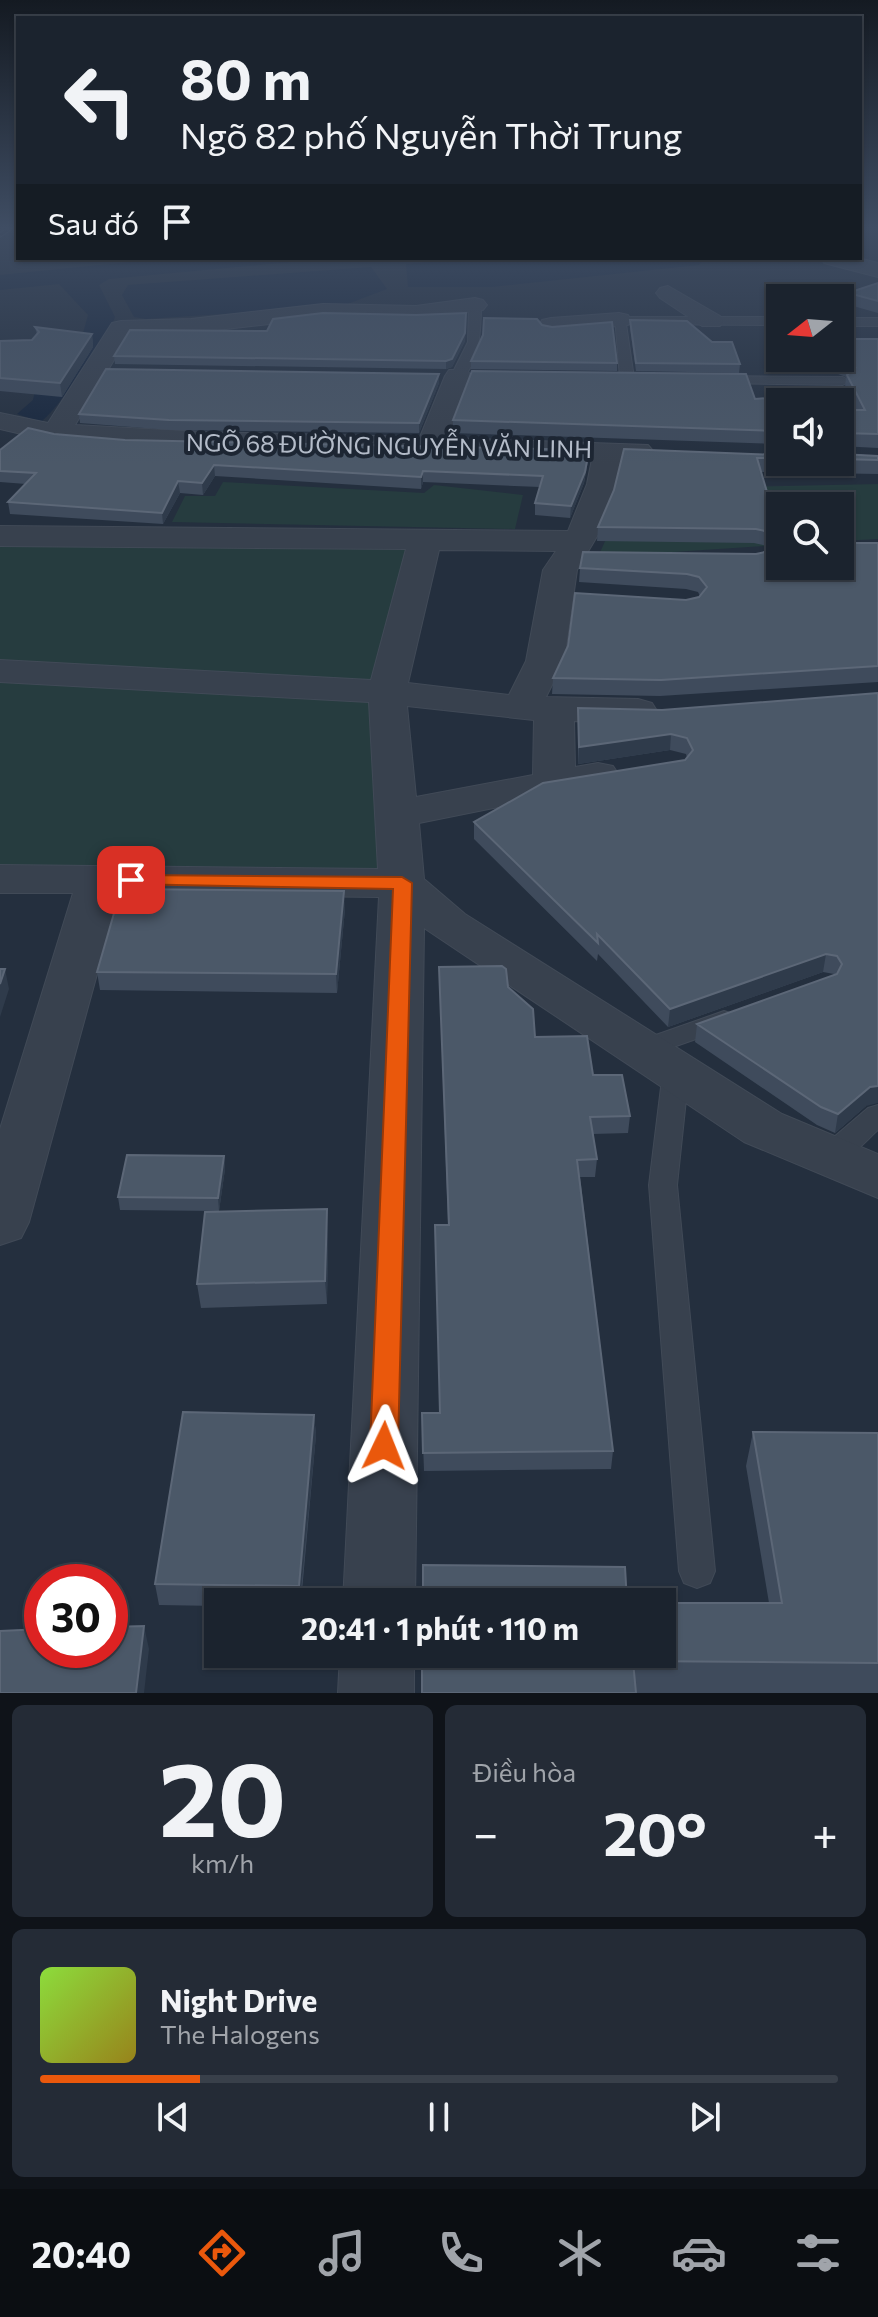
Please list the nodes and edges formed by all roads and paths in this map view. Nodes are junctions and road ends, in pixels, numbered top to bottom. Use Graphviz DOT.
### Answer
graph roads {
  1 [pos="468,306"];
  2 [pos="475,306"];
  3 [pos="688,306"];
  4 [pos="619,320"];
  5 [pos="711,321"];
  6 [pos="766,321"];
  7 [pos="854,322"];
  8 [pos="878,322"];
  9 [pos="551,325"];
  10 [pos="458,376"];
  11 [pos="612,378"];
  12 [pos="627,378"];
  13 [pos="642,378"];
  14 [pos="704,379"];
  15 [pos="843,381"];
  16 [pos="0,421"];
  17 [pos="56,433"];
  18 [pos="432,444"];
  19 [pos="608,450"];
  20 [pos="671,452"];
  21 [pos="0,536"];
  22 [pos="425,539"];
  23 [pos="578,568"];
  24 [pos="0,671"];
  25 [pos="387,692"];
  26 [pos="537,708"];
  27 [pos="675,710"];
  28 [pos="640,769"];
  29 [pos="554,782"];
  30 [pos="397,814"];
  31 [pos="0,879"];
  32 [pos="100,880"];
  33 [pos="402,883"];
  34 [pos="740,1014"];
  35 [pos="659,1060"];
  36 [pos="878,1115"];
  37 [pos="830,1156"];
  38 [pos="878,1177"];
  39 [pos="0,1222"];
  40 [pos="697,1571"];
  41 [pos="379,1588"];
  42 [pos="377,1668"];
  43 [pos="376,1693"];
  1 -- 17 [label="street"];
  2 -- 10 [label="lane"];
  3 -- 5 [label="street"];
  4 -- 5 [label="lane"];
  4 -- 9 [label="street"];
  4 -- 12 [label="lane"];
  5 -- 6 [label="lane"];
  7 -- 8 [label="lane"];
  10 -- 18 [label="street"];
  11 -- 12 [label="lane"];
  12 -- 13 [label="lane"];
  14 -- 15 [label="lane"];
  16 -- 17 [label="street, NGÕ 68 ĐƯỜNG NGUYỄN VĂN LINH"];
  17 -- 18 [label="street, NGÕ 68 ĐƯỜNG NGUYỄN VĂN LINH"];
  18 -- 19 [label="street, NGÕ 68 ĐƯỜNG NGUYỄN VĂN LINH"];
  19 -- 20 [label="street, NGÕ 68 ĐƯỜNG NGUYỄN VĂN LINH"];
  19 -- 23 [label="street"];
  21 -- 22 [label="street"];
  22 -- 23 [label="street"];
  22 -- 25 [label="street"];
  23 -- 26 [label="street"];
  24 -- 25 [label="street"];
  25 -- 26 [label="street"];
  25 -- 30 [label="street"];
  26 -- 27 [label="street"];
  26 -- 29 [label="street"];
  28 -- 29 [label="street"];
  29 -- 30 [label="street"];
  30 -- 33 [label="street"];
  31 -- 32 [label="street"];
  32 -- 33 [label="street"];
  32 -- 39 [label="street"];
  33 -- 35 [label="street"];
  33 -- 41 [label="street"];
  34 -- 35 [label="lane"];
  35 -- 37 [label="street"];
  35 -- 40 [label="lane"];
  36 -- 37 [label="lane"];
  37 -- 38 [label="street"];
  42 -- 43 [label="street"];
}
